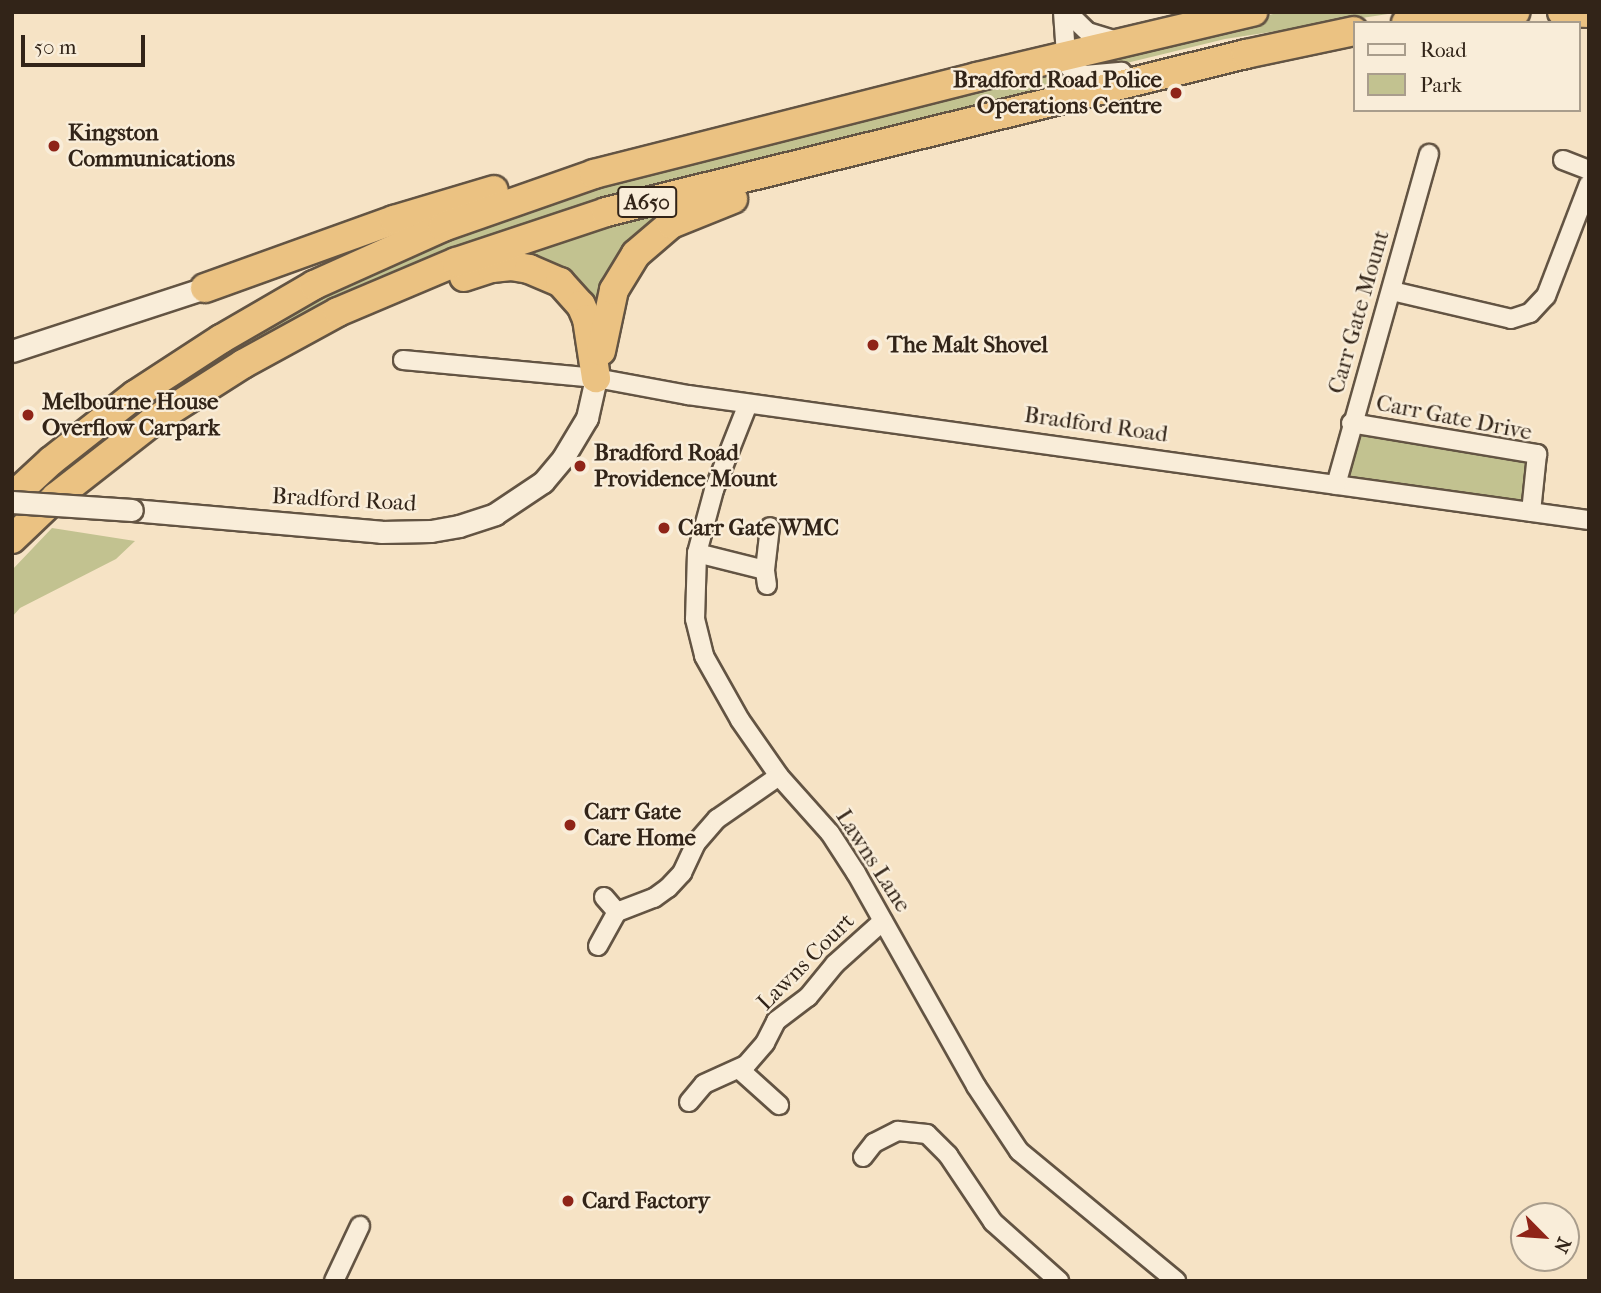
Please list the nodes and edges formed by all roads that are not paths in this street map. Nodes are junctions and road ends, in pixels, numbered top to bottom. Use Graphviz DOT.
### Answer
graph roads {
  1 [pos="1065,12"];
  2 [pos="1253,12"];
  3 [pos="1515,12"];
  4 [pos="1562,12"];
  5 [pos="1589,13"];
  6 [pos="1426,21"];
  7 [pos="1352,32"];
  8 [pos="1123,43"];
  9 [pos="1245,54"];
  10 [pos="1066,55"];
  11 [pos="1429,154"];
  12 [pos="1563,160"];
  13 [pos="805,164"];
  14 [pos="1589,170"];
  15 [pos="594,174"];
  16 [pos="1589,184"];
  17 [pos="205,288"];
  18 [pos="1392,290"];
  19 [pos="12,351"];
  20 [pos="403,360"];
  21 [pos="596,378"];
  22 [pos="748,404"];
  23 [pos="152,422"];
  24 [pos="1351,424"];
  25 [pos="1336,485"];
  26 [pos="12,500"];
  27 [pos="1531,512"];
  28 [pos="1589,520"];
  29 [pos="770,527"];
  30 [pos="12,539"];
  31 [pos="697,553"];
  32 [pos="779,776"];
  33 [pos="604,897"];
  34 [pos="617,912"];
  35 [pos="883,921"];
  36 [pos="598,946"];
  37 [pos="738,1069"];
  38 [pos="689,1102"];
  39 [pos="779,1105"];
  40 [pos="863,1157"];
  41 [pos="360,1226"];
  42 [pos="334,1281"];
  43 [pos="1059,1281"];
  44 [pos="1176,1281"];
  1 -- 8 [label="street"];
  1 -- 10 [label="street"];
  2 -- 8 [label="highway, A650"];
  3 -- 6 [label="highway"];
  4 -- 5 [label="highway"];
  7 -- 9 [label="highway, A650"];
  8 -- 10 [label="highway, A650"];
  9 -- 10 [label="street"];
  9 -- 13 [label="highway, A650"];
  10 -- 15 [label="highway, A650"];
  11 -- 18 [label="street, Carr Gate Mount"];
  12 -- 14 [label="street"];
  13 -- 21 [label="highway"];
  13 -- 23 [label="highway, A650"];
  15 -- 17 [label="highway"];
  15 -- 26 [label="highway, A650"];
  16 -- 18 [label="street"];
  17 -- 19 [label="street"];
  18 -- 24 [label="street, Carr Gate Mount"];
  20 -- 21 [label="street, Bradford Road"];
  21 -- 22 [label="street, Bradford Road"];
  21 -- 23 [label="highway"];
  21 -- 26 [label="street, Bradford Road, bridge"];
  22 -- 25 [label="street, Bradford Road"];
  22 -- 31 [label="street, Lawns Lane"];
  23 -- 30 [label="highway, A650"];
  24 -- 25 [label="street, Carr Gate Mount"];
  24 -- 27 [label="street, Carr Gate Drive"];
  25 -- 27 [label="street, Bradford Road"];
  27 -- 28 [label="street, Bradford Road"];
  29 -- 31 [label="street"];
  31 -- 32 [label="street, Lawns Lane"];
  32 -- 34 [label="street"];
  32 -- 35 [label="street, Lawns Lane"];
  33 -- 34 [label="street"];
  34 -- 36 [label="street"];
  35 -- 37 [label="street, Lawns Court"];
  35 -- 44 [label="street, Lawns Lane"];
  37 -- 38 [label="street, Lawns Court"];
  37 -- 39 [label="street"];
  40 -- 43 [label="street"];
  41 -- 42 [label="street"];
}
